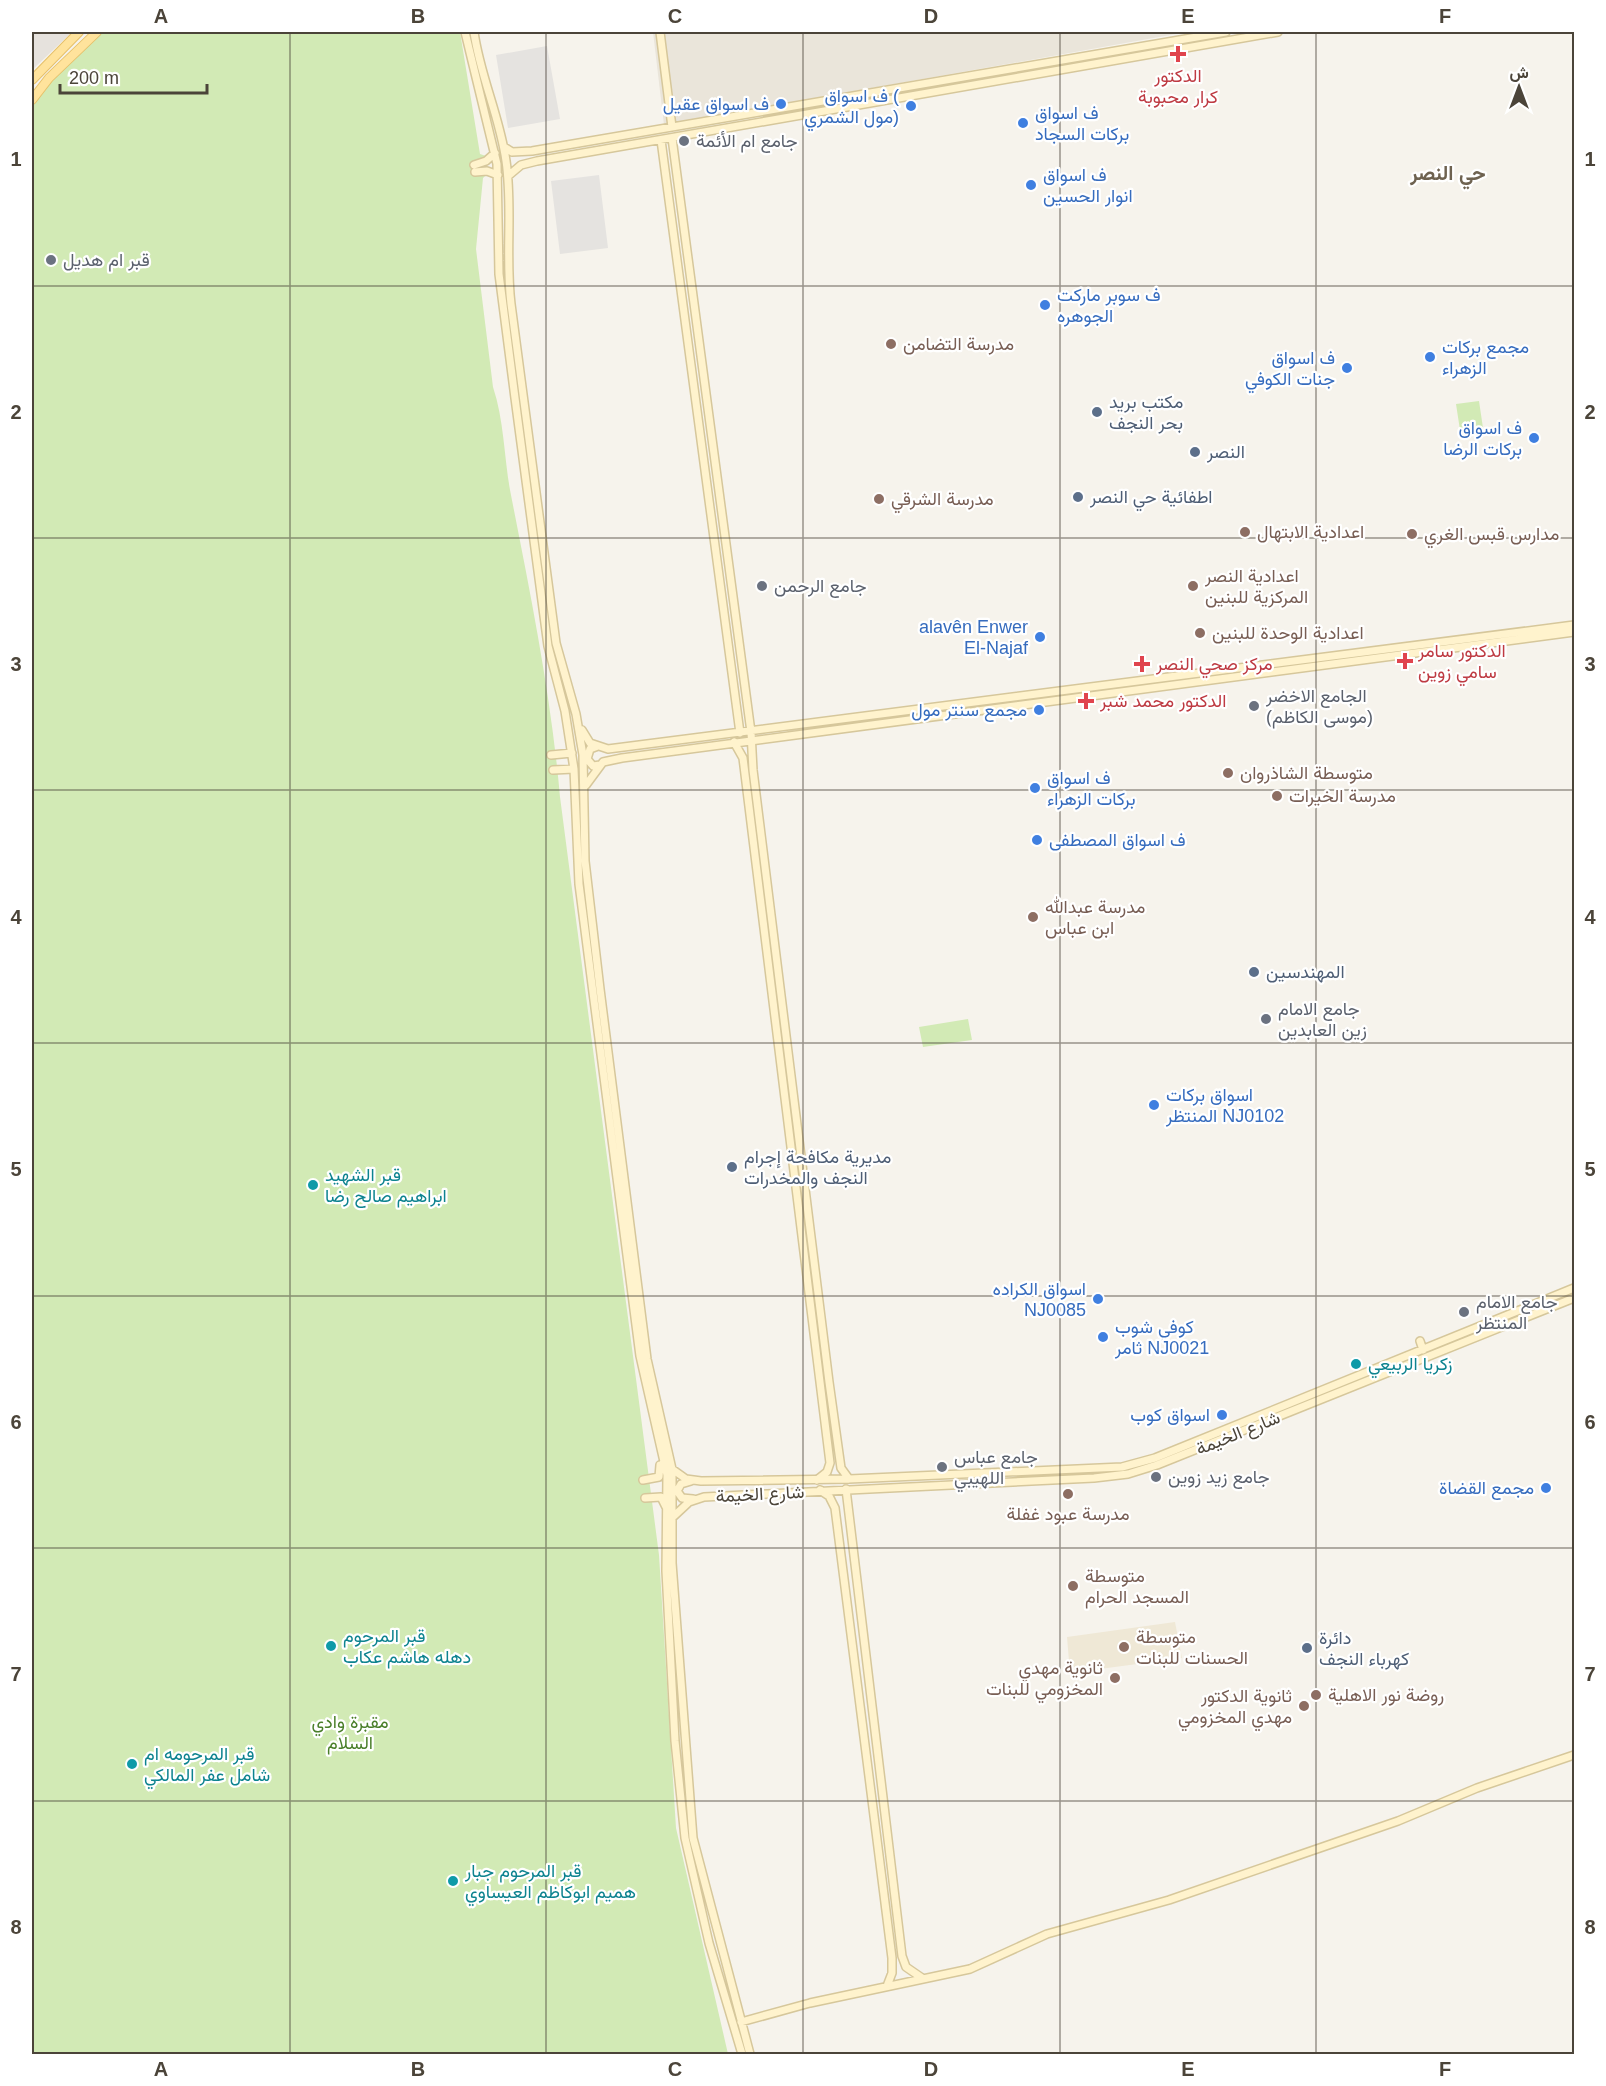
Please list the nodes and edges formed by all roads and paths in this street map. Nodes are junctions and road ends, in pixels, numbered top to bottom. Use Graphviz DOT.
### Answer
graph roads {
  1 [pos="79,32"];
  2 [pos="97,32"];
  3 [pos="465,32"];
  4 [pos="474,32"];
  5 [pos="660,32"];
  6 [pos="1226,32"];
  7 [pos="1278,32"];
  8 [pos="1140,46"];
  9 [pos="1119,50"];
  10 [pos="1141,56"];
  11 [pos="1120,59"];
  12 [pos="481,68"];
  13 [pos="472,70"];
  14 [pos="32,80"];
  15 [pos="487,85"];
  16 [pos="478,88"];
  17 [pos="32,100"];
  18 [pos="829,100"];
  19 [pos="804,105"];
  20 [pos="830,110"];
  21 [pos="805,114"];
  22 [pos="672,127"];
  23 [pos="672,138"];
  24 [pos="661,140"];
  25 [pos="504,147"];
  26 [pos="516,152"];
  27 [pos="495,153"];
  28 [pos="519,167"];
  29 [pos="498,175"];
  30 [pos="508,176"];
  31 [pos="681,199"];
  32 [pos="669,200"];
  33 [pos="498,233"];
  34 [pos="507,233"];
  35 [pos="498,251"];
  36 [pos="507,251"];
  37 [pos="716,462"];
  38 [pos="704,464"];
  39 [pos="718,482"];
  40 [pos="706,483"];
  41 [pos="1575,625"];
  42 [pos="1563,630"];
  43 [pos="1547,632"];
  44 [pos="1575,633"];
  45 [pos="1258,666"];
  46 [pos="1235,669"];
  47 [pos="559,672"];
  48 [pos="1259,674"];
  49 [pos="1236,678"];
  50 [pos="568,689"];
  51 [pos="560,693"];
  52 [pos="1029,695"];
  53 [pos="1009,698"];
  54 [pos="1031,704"];
  55 [pos="1009,706"];
  56 [pos="576,714"];
  57 [pos="824,722"];
  58 [pos="825,731"];
  59 [pos="740,733"];
  60 [pos="752,736"];
  61 [pos="734,742"];
  62 [pos="598,747"];
  63 [pos="572,753"];
  64 [pos="551,755"];
  65 [pos="600,765"];
  66 [pos="574,769"];
  67 [pos="553,770"];
  68 [pos="586,785"];
  69 [pos="576,834"];
  70 [pos="585,835"];
  71 [pos="577,854"];
  72 [pos="585,855"];
  73 [pos="785,1094"];
  74 [pos="793,1094"];
  75 [pos="796,1118"];
  76 [pos="788,1121"];
  77 [pos="1575,1288"];
  78 [pos="1575,1298"];
  79 [pos="1420,1341"];
  80 [pos="1423,1350"];
  81 [pos="1372,1370"];
  82 [pos="1364,1382"];
  83 [pos="1340,1383"];
  84 [pos="1329,1396"];
  85 [pos="661,1450"];
  86 [pos="830,1467"];
  87 [pos="841,1468"];
  88 [pos="672,1469"];
  89 [pos="1028,1472"];
  90 [pos="987,1474"];
  91 [pos="849,1479"];
  92 [pos="643,1480"];
  93 [pos="691,1480"];
  94 [pos="817,1480"];
  95 [pos="1024,1482"];
  96 [pos="989,1483"];
  97 [pos="934,1485"];
  98 [pos="846,1489"];
  99 [pos="820,1491"];
  100 [pos="935,1496"];
  101 [pos="645,1498"];
  102 [pos="694,1499"];
  103 [pos="849,1514"];
  104 [pos="671,1516"];
  105 [pos="836,1516"];
  106 [pos="671,1601"];
  107 [pos="862,1718"];
  108 [pos="873,1718"];
  109 [pos="877,1747"];
  110 [pos="866,1749"];
  111 [pos="1575,1755"];
  112 [pos="902,1956"];
  113 [pos="892,1959"];
  114 [pos="922,1978"];
  115 [pos="887,1986"];
  116 [pos="741,2022"];
  117 [pos="742,2055"];
  118 [pos="750,2055"];
  1 -- 14 [label="main road"];
  2 -- 17 [label="main road"];
  3 -- 13 [label="street"];
  4 -- 12 [label="street"];
  5 -- 22 [label="street"];
  6 -- 8 [label="street"];
  7 -- 10 [label="street"];
  8 -- 9 [label="street"];
  8 -- 10 [label="street"];
  9 -- 11 [label="street"];
  9 -- 18 [label="street"];
  10 -- 11 [label="street"];
  11 -- 20 [label="street"];
  12 -- 13 [label="street"];
  12 -- 15 [label="street"];
  13 -- 16 [label="street"];
  15 -- 16 [label="street"];
  15 -- 25 [label="street"];
  16 -- 27 [label="street"];
  18 -- 19 [label="street"];
  18 -- 20 [label="street"];
  19 -- 21 [label="street"];
  19 -- 22 [label="street"];
  20 -- 21 [label="street"];
  21 -- 23 [label="street"];
  22 -- 26 [label="street"];
  23 -- 24 [label="street"];
  23 -- 31 [label="street"];
  24 -- 28 [label="street"];
  24 -- 32 [label="street"];
  25 -- 26 [label="street"];
  25 -- 30 [label="street"];
  26 -- 28 [label="street"];
  27 -- 29 [label="street"];
  27 -- 29 [label="street"];
  28 -- 30 [label="street"];
  29 -- 33 [label="street"];
  30 -- 34 [label="street"];
  31 -- 32 [label="street"];
  31 -- 37 [label="street"];
  32 -- 38 [label="street"];
  33 -- 34 [label="street"];
  33 -- 35 [label="street"];
  34 -- 36 [label="street"];
  35 -- 36 [label="street"];
  35 -- 47 [label="street"];
  36 -- 47 [label="street"];
  37 -- 38 [label="street"];
  37 -- 39 [label="street"];
  38 -- 40 [label="street"];
  39 -- 40 [label="street"];
  39 -- 60 [label="street"];
  40 -- 59 [label="street"];
  41 -- 42 [label="street"];
  42 -- 43 [label="street"];
  42 -- 44 [label="street"];
  43 -- 45 [label="street"];
  43 -- 48 [label="street"];
  45 -- 46 [label="street"];
  45 -- 48 [label="street"];
  46 -- 49 [label="street"];
  46 -- 52 [label="street"];
  47 -- 50 [label="street"];
  47 -- 51 [label="street"];
  48 -- 49 [label="street"];
  49 -- 54 [label="street"];
  50 -- 51 [label="street"];
  50 -- 56 [label="street"];
  51 -- 63 [label="street"];
  52 -- 53 [label="street"];
  52 -- 54 [label="street"];
  53 -- 55 [label="street"];
  53 -- 57 [label="street"];
  54 -- 55 [label="street"];
  55 -- 58 [label="street"];
  56 -- 62 [label="street"];
  56 -- 68 [label="street"];
  57 -- 58 [label="street"];
  57 -- 60 [label="street"];
  58 -- 60 [label="street"];
  59 -- 60 [label="street"];
  59 -- 62 [label="street"];
  60 -- 61 [label="street"];
  60 -- 74 [label="street"];
  61 -- 65 [label="street"];
  61 -- 73 [label="street"];
  62 -- 65 [label="street"];
  63 -- 64 [label="street"];
  63 -- 66 [label="street"];
  65 -- 68 [label="street"];
  66 -- 67 [label="street"];
  66 -- 69 [label="street"];
  68 -- 70 [label="street"];
  69 -- 70 [label="street"];
  69 -- 71 [label="street"];
  70 -- 72 [label="street"];
  71 -- 72 [label="street"];
  71 -- 85 [label="street"];
  72 -- 88 [label="street"];
  73 -- 74 [label="street"];
  73 -- 76 [label="street"];
  74 -- 75 [label="street"];
  75 -- 76 [label="street"];
  75 -- 87 [label="street"];
  76 -- 86 [label="street"];
  77 -- 80 [label="street, شارع الخيمة"];
  78 -- 82 [label="street, شارع الخيمة"];
  79 -- 80 [label="street"];
  80 -- 81 [label="street, شارع الخيمة"];
  81 -- 82 [label="street"];
  81 -- 83 [label="street, شارع الخيمة"];
  82 -- 84 [label="street, شارع الخيمة"];
  83 -- 84 [label="street"];
  83 -- 89 [label="street, شارع الخيمة"];
  84 -- 95 [label="street, شارع الخيمة"];
  85 -- 92 [label="street"];
  85 -- 104 [label="street"];
  86 -- 87 [label="street"];
  86 -- 94 [label="street"];
  87 -- 91 [label="street"];
  88 -- 93 [label="street, شارع الخيمة"];
  88 -- 104 [label="street"];
  89 -- 90 [label="street, شارع الخيمة"];
  89 -- 95 [label="street"];
  90 -- 91 [label="street, شارع الخيمة"];
  90 -- 96 [label="street"];
  91 -- 94 [label="street, شارع الخيمة"];
  93 -- 94 [label="street, شارع الخيمة"];
  93 -- 102 [label="street"];
  95 -- 96 [label="street, شارع الخيمة"];
  96 -- 97 [label="street, شارع الخيمة"];
  97 -- 98 [label="street, شارع الخيمة"];
  97 -- 100 [label="street"];
  98 -- 99 [label="street, شارع الخيمة"];
  98 -- 103 [label="street"];
  99 -- 102 [label="street, شارع الخيمة"];
  99 -- 105 [label="street"];
  101 -- 104 [label="street"];
  102 -- 104 [label="street, شارع الخيمة"];
  103 -- 105 [label="street"];
  103 -- 108 [label="street"];
  104 -- 106 [label="street"];
  105 -- 107 [label="street"];
  106 -- 116 [label="street"];
  106 -- 117 [label="street"];
  107 -- 108 [label="street"];
  107 -- 110 [label="street"];
  108 -- 109 [label="street"];
  109 -- 110 [label="street"];
  109 -- 112 [label="street"];
  110 -- 113 [label="street"];
  111 -- 114 [label="street"];
  112 -- 113 [label="street"];
  112 -- 114 [label="street"];
  113 -- 115 [label="street"];
  114 -- 115 [label="street"];
  115 -- 116 [label="street"];
  116 -- 118 [label="street"];
}
